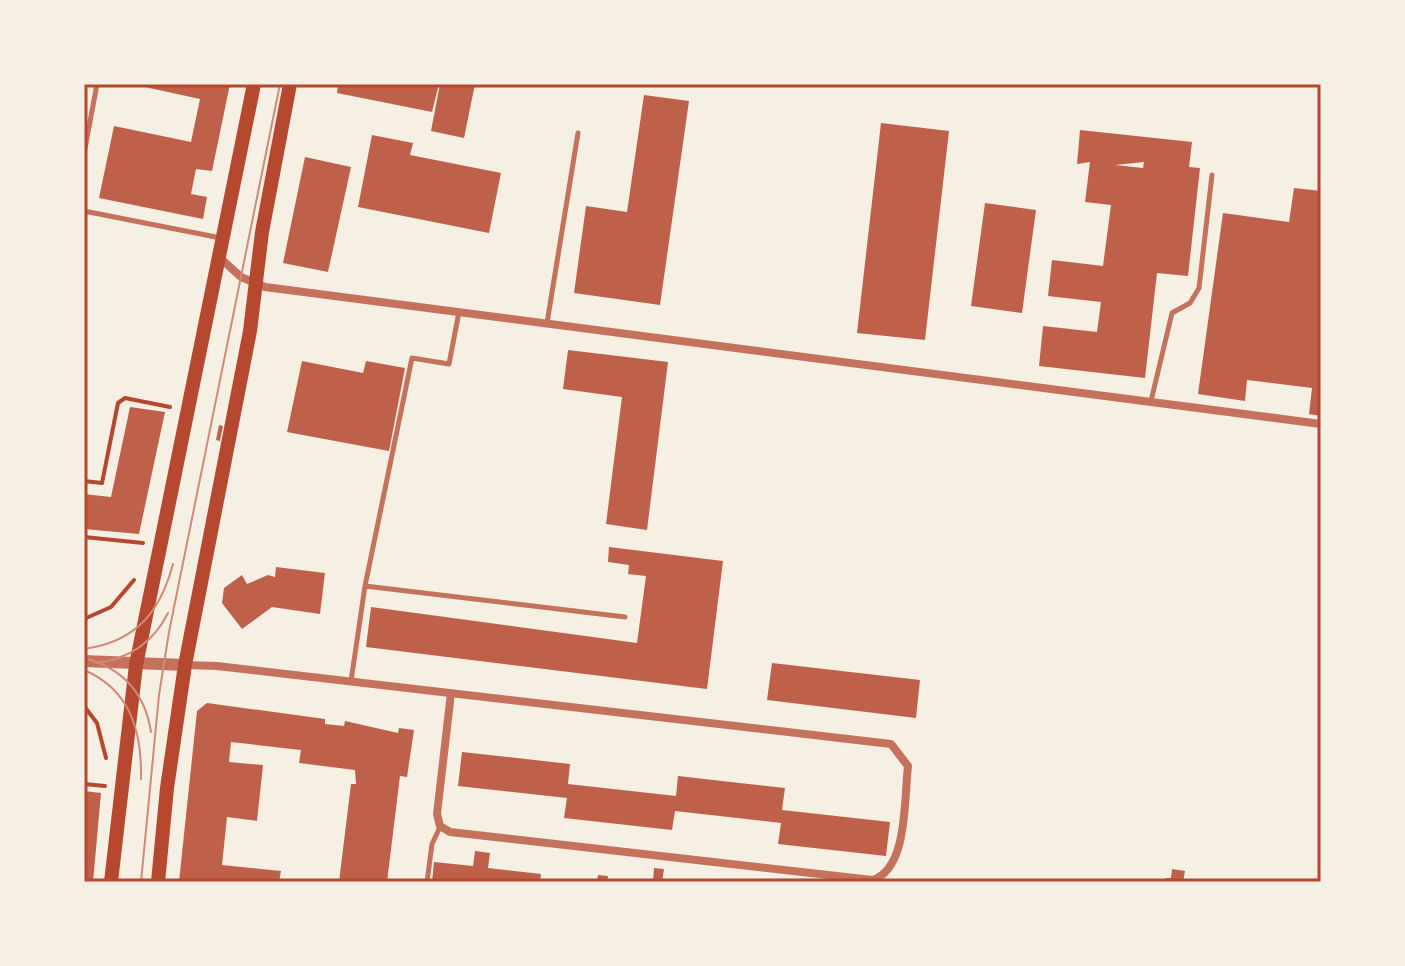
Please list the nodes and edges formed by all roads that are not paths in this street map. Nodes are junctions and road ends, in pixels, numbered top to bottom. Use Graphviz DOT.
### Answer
graph roads {
  1 [pos="97,84"];
  2 [pos="254,84"];
  3 [pos="290,84"];
  4 [pos="578,133"];
  5 [pos="84,154"];
  6 [pos="1212,175"];
  7 [pos="84,211"];
  8 [pos="222,238"];
  9 [pos="219,257"];
  10 [pos="256,284"];
  11 [pos="459,311"];
  12 [pos="547,324"];
  13 [pos="1151,402"];
  14 [pos="1321,424"];
  15 [pos="365,586"];
  16 [pos="625,617"];
  17 [pos="84,661"];
  18 [pos="136,665"];
  19 [pos="185,665"];
  20 [pos="351,681"];
  21 [pos="451,693"];
  22 [pos="440,826"];
  23 [pos="111,882"];
  24 [pos="158,882"];
  25 [pos="427,882"];
  1 -- 5 [label="lane"];
  2 -- 8 [label="main road"];
  3 -- 10 [label="main road"];
  4 -- 12 [label="lane"];
  6 -- 13 [label="lane"];
  7 -- 8 [label="lane"];
  8 -- 9 [label="main road"];
  9 -- 10 [label="street"];
  9 -- 18 [label="main road"];
  10 -- 11 [label="street"];
  10 -- 19 [label="main road"];
  11 -- 12 [label="street"];
  11 -- 15 [label="lane"];
  12 -- 13 [label="street"];
  13 -- 14 [label="street"];
  15 -- 16 [label="lane"];
  15 -- 20 [label="lane"];
  17 -- 18 [label="street"];
  18 -- 19 [label="street"];
  18 -- 23 [label="main road"];
  19 -- 20 [label="street"];
  19 -- 24 [label="main road"];
  20 -- 21 [label="street"];
  21 -- 22 [label="street"];
  21 -- 22 [label="street"];
  22 -- 25 [label="lane"];
}
